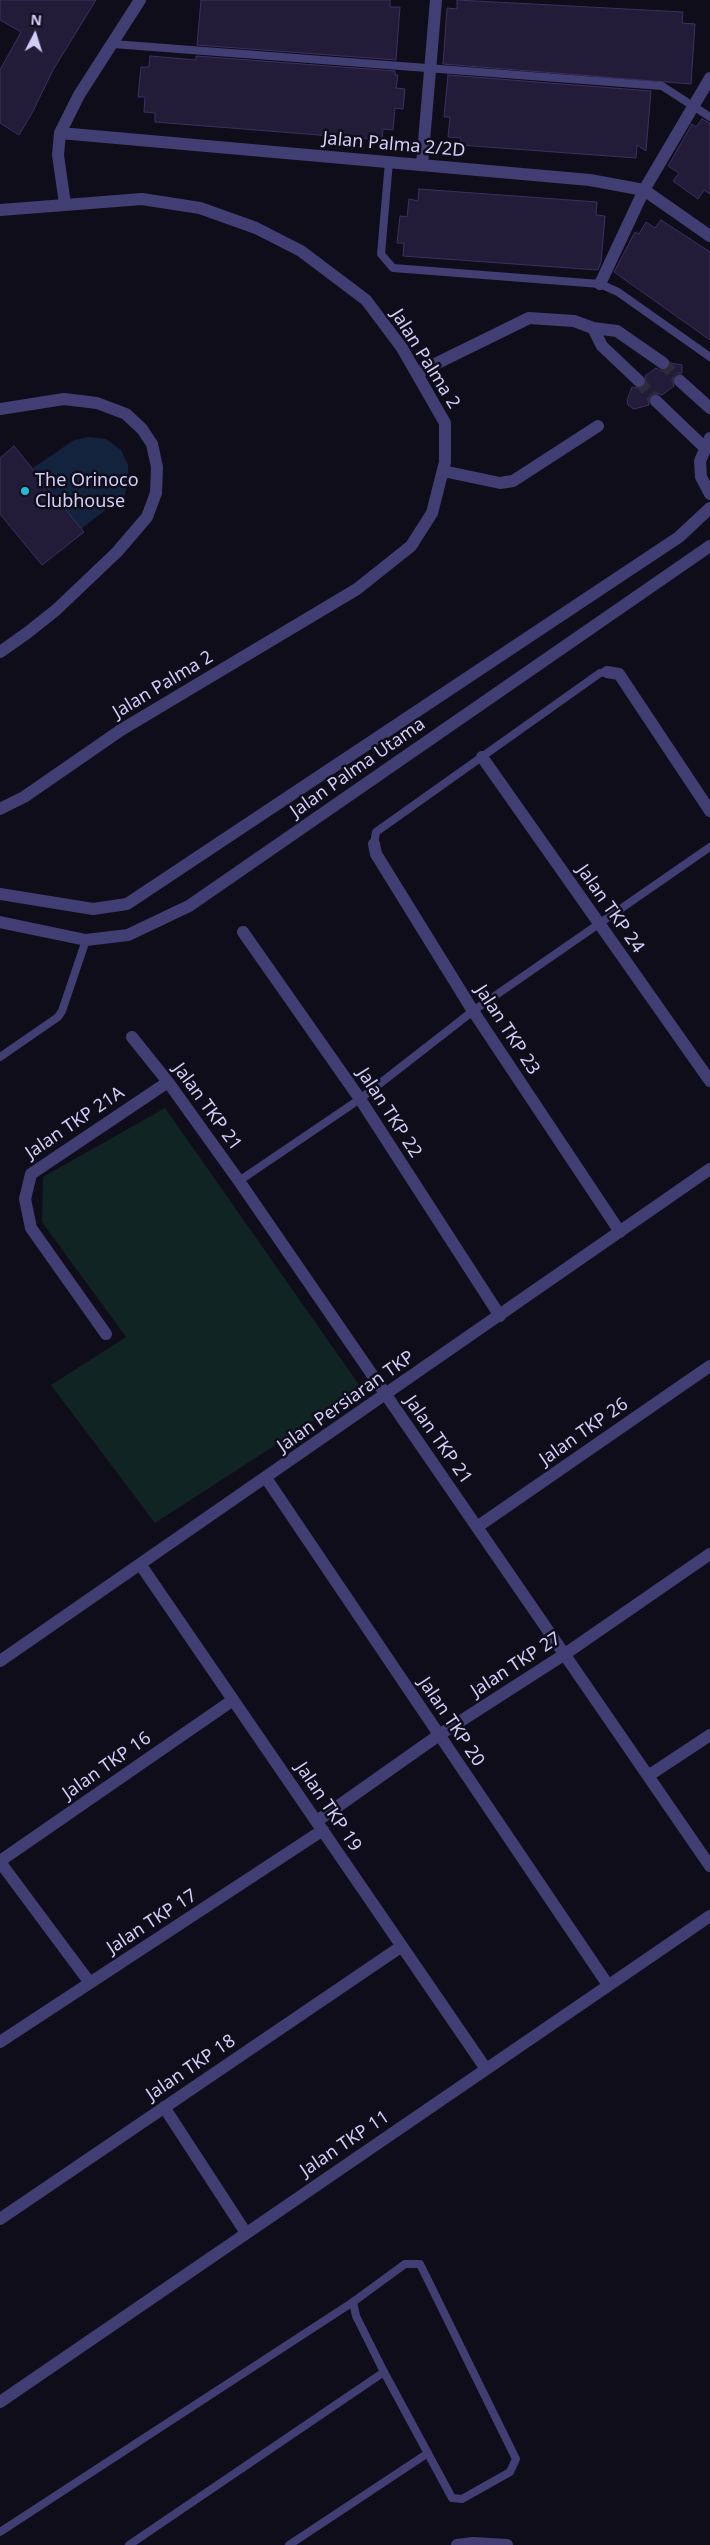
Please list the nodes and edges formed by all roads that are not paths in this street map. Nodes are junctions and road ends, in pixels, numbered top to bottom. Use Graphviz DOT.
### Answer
graph roads {
  1 [pos="140,0"];
  2 [pos="436,0"];
  3 [pos="112,44"];
  4 [pos="430,68"];
  5 [pos="710,78"];
  6 [pos="693,105"];
  7 [pos="710,117"];
  8 [pos="60,133"];
  9 [pos="389,162"];
  10 [pos="422,165"];
  11 [pos="644,190"];
  12 [pos="65,204"];
  13 [pos="0,210"];
  14 [pos="710,236"];
  15 [pos="600,284"];
  16 [pos="593,328"];
  17 [pos="710,357"];
  18 [pos="663,363"];
  19 [pos="417,374"];
  20 [pos="639,381"];
  21 [pos="680,381"];
  22 [pos="656,400"];
  23 [pos="710,408"];
  24 [pos="0,409"];
  25 [pos="598,426"];
  26 [pos="707,443"];
  27 [pos="442,471"];
  28 [pos="710,494"];
  29 [pos="710,508"];
  30 [pos="710,546"];
  31 [pos="0,652"];
  32 [pos="607,672"];
  33 [pos="482,757"];
  34 [pos="0,809"];
  35 [pos="710,811"];
  36 [pos="374,844"];
  37 [pos="710,847"];
  38 [pos="0,894"];
  39 [pos="0,922"];
  40 [pos="600,924"];
  41 [pos="243,932"];
  42 [pos="86,940"];
  43 [pos="473,1011"];
  44 [pos="132,1037"];
  45 [pos="0,1057"];
  46 [pos="710,1081"];
  47 [pos="168,1082"];
  48 [pos="360,1099"];
  49 [pos="710,1169"];
  50 [pos="239,1181"];
  51 [pos="620,1232"];
  52 [pos="500,1316"];
  53 [pos="106,1334"];
  54 [pos="710,1366"];
  55 [pos="386,1395"];
  56 [pos="266,1478"];
  57 [pos="477,1527"];
  58 [pos="710,1554"];
  59 [pos="140,1564"];
  60 [pos="564,1654"];
  61 [pos="0,1661"];
  62 [pos="233,1700"];
  63 [pos="439,1735"];
  64 [pos="710,1735"];
  65 [pos="648,1776"];
  66 [pos="320,1826"];
  67 [pos="0,1861"];
  68 [pos="710,1866"];
  69 [pos="710,1916"];
  70 [pos="402,1946"];
  71 [pos="90,1983"];
  72 [pos="608,1985"];
  73 [pos="0,2042"];
  74 [pos="486,2069"];
  75 [pos="164,2107"];
  76 [pos="0,2219"];
  77 [pos="246,2233"];
  78 [pos="353,2302"];
  79 [pos="384,2372"];
  80 [pos="0,2402"];
  81 [pos="428,2453"];
  82 [pos="0,2532"];
  83 [pos="129,2545"];
  84 [pos="289,2545"];
  85 [pos="457,2545"];
  86 [pos="507,2545"];
  1 -- 3 [label="street"];
  2 -- 4 [label="street"];
  3 -- 4 [label="lane"];
  3 -- 8 [label="street"];
  4 -- 6 [label="lane"];
  4 -- 10 [label="street"];
  5 -- 6 [label="street"];
  6 -- 7 [label="lane"];
  6 -- 11 [label="street"];
  8 -- 9 [label="street, Jalan Palma 2/2D"];
  8 -- 12 [label="street"];
  9 -- 10 [label="street, Jalan Palma 2/2D"];
  9 -- 15 [label="lane"];
  10 -- 11 [label="street, Jalan Palma 2/2D"];
  11 -- 14 [label="street, Jalan Palma 2/2D"];
  11 -- 15 [label="street"];
  12 -- 13 [label="street, Jalan Palma 2"];
  12 -- 19 [label="street, Jalan Palma 2"];
  15 -- 17 [label="lane"];
  16 -- 18 [label="street"];
  16 -- 19 [label="street"];
  16 -- 20 [label="street"];
  19 -- 27 [label="street, Jalan Palma 2"];
  21 -- 23 [label="street"];
  22 -- 26 [label="street"];
  24 -- 31 [label="street"];
  25 -- 27 [label="street"];
  26 -- 28 [label="street"];
  27 -- 34 [label="street, Jalan Palma 2"];
  29 -- 38 [label="street"];
  30 -- 42 [label="street, Jalan Palma Utama"];
  32 -- 33 [label="lane"];
  32 -- 35 [label="street"];
  33 -- 36 [label="lane"];
  33 -- 40 [label="street, Jalan TKP 24"];
  36 -- 43 [label="street, Jalan TKP 23"];
  37 -- 40 [label="lane"];
  39 -- 42 [label="street, Jalan Palma Utama"];
  40 -- 43 [label="lane"];
  40 -- 46 [label="street, Jalan TKP 24"];
  41 -- 48 [label="street, Jalan TKP 22"];
  42 -- 45 [label="lane"];
  43 -- 48 [label="lane"];
  43 -- 51 [label="street, Jalan TKP 23"];
  44 -- 47 [label="street, Jalan TKP 21"];
  47 -- 50 [label="street, Jalan TKP 21"];
  47 -- 53 [label="street, Jalan TKP 21A"];
  48 -- 50 [label="lane"];
  48 -- 52 [label="street, Jalan TKP 22"];
  49 -- 51 [label="street, Jalan Persiaran TKP"];
  50 -- 55 [label="street, Jalan TKP 21"];
  51 -- 52 [label="street, Jalan Persiaran TKP"];
  52 -- 55 [label="street, Jalan Persiaran TKP"];
  54 -- 57 [label="street, Jalan TKP 26"];
  55 -- 56 [label="street, Jalan Persiaran TKP"];
  55 -- 57 [label="street, Jalan TKP 21"];
  56 -- 59 [label="street, Jalan Persiaran TKP"];
  56 -- 63 [label="street, Jalan TKP 20"];
  57 -- 60 [label="street, Jalan TKP 21"];
  58 -- 60 [label="street, Jalan TKP 27"];
  59 -- 61 [label="street, Jalan Persiaran TKP"];
  59 -- 62 [label="street, Jalan TKP 19"];
  60 -- 63 [label="street, Jalan TKP 27"];
  60 -- 65 [label="street, Jalan TKP 21"];
  62 -- 66 [label="street, Jalan TKP 19"];
  62 -- 67 [label="street, Jalan TKP 16"];
  63 -- 66 [label="street, Jalan TKP 27"];
  63 -- 72 [label="street, Jalan TKP 20"];
  64 -- 65 [label="street"];
  65 -- 68 [label="street, Jalan TKP 21"];
  66 -- 70 [label="street, Jalan TKP 19"];
  66 -- 71 [label="street, Jalan TKP 17"];
  67 -- 71 [label="street"];
  69 -- 72 [label="street, Jalan TKP 11"];
  70 -- 74 [label="street, Jalan TKP 19"];
  70 -- 75 [label="street, Jalan TKP 18"];
  71 -- 73 [label="street, Jalan TKP 17"];
  72 -- 74 [label="street, Jalan TKP 11"];
  74 -- 77 [label="street, Jalan TKP 11"];
  75 -- 76 [label="street, Jalan TKP 18"];
  75 -- 77 [label="street"];
  77 -- 80 [label="street, Jalan TKP 11"];
  78 -- 79 [label="lane"];
  78 -- 81 [label="lane"];
  78 -- 82 [label="lane"];
  79 -- 81 [label="lane"];
  79 -- 83 [label="lane"];
  81 -- 84 [label="lane"];
  85 -- 86 [label="street"];
}
